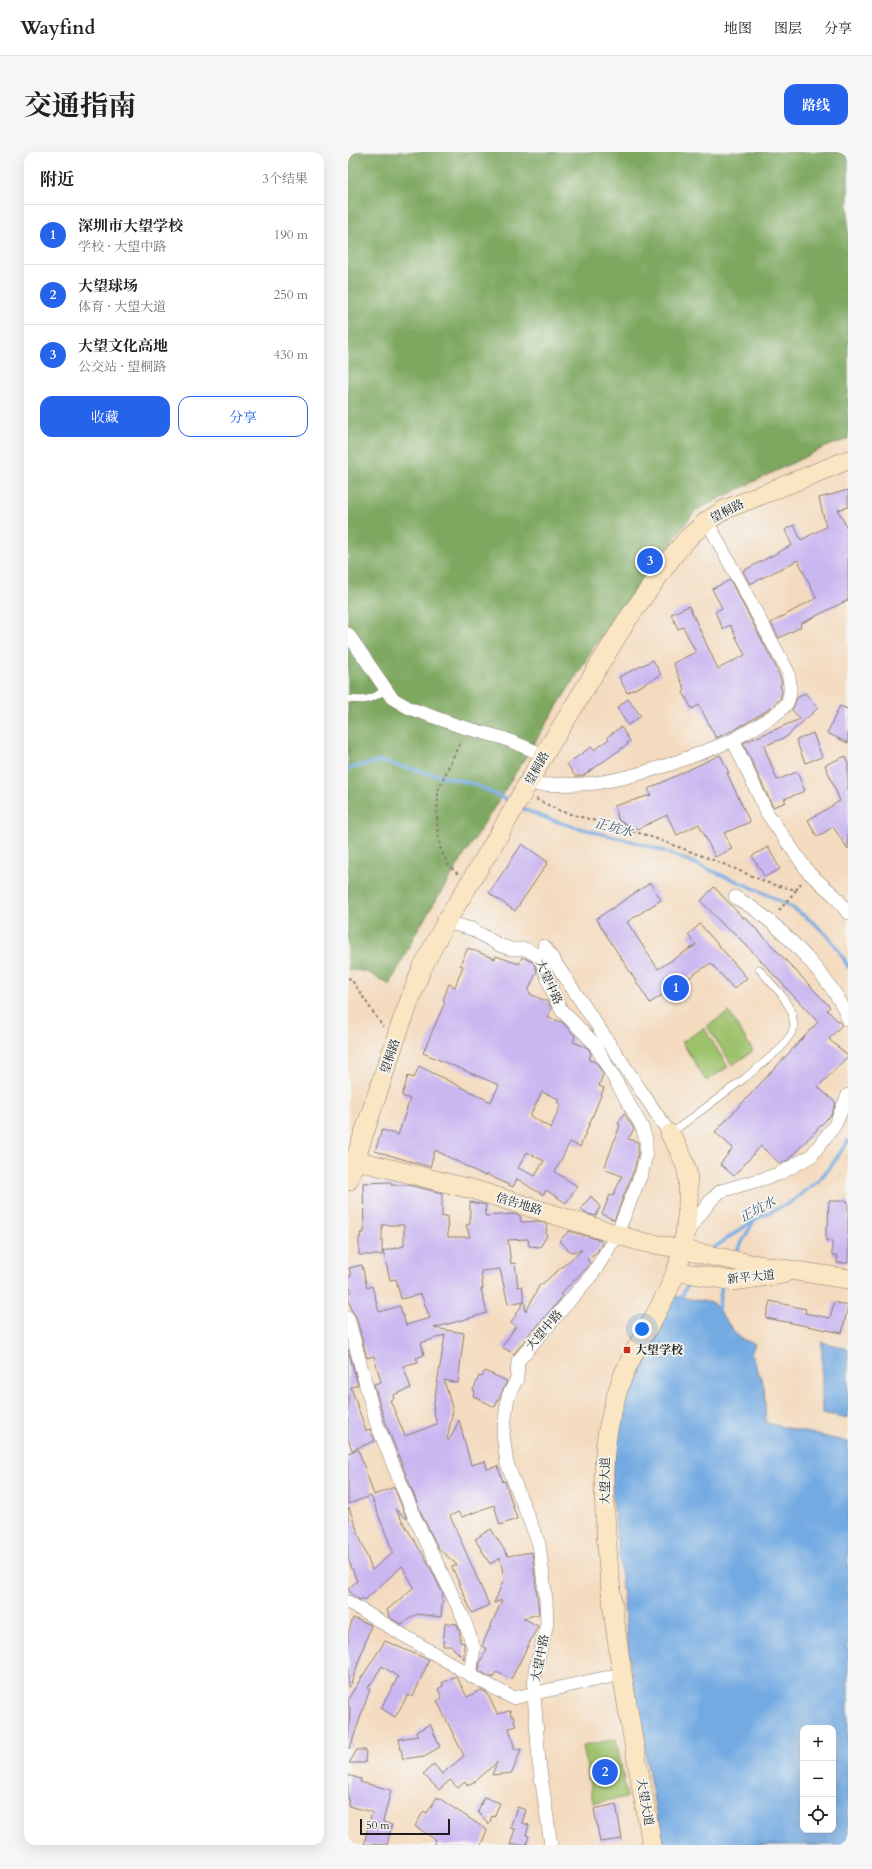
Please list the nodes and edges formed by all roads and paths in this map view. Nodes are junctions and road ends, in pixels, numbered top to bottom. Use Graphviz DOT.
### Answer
graph roads {
  1 [pos="848,460"];
  2 [pos="707,521"];
  3 [pos="348,634"];
  4 [pos="385,690"];
  5 [pos="348,699"];
  6 [pos="467,728"];
  7 [pos="733,740"];
  8 [pos="544,755"];
  9 [pos="531,785"];
  10 [pos="470,884"];
  11 [pos="735,897"];
  12 [pos="848,913"];
  13 [pos="446,922"];
  14 [pos="770,922"];
  15 [pos="544,946"];
  16 [pos="759,968"];
  17 [pos="348,978"];
  18 [pos="848,1020"];
  19 [pos="398,1032"];
  20 [pos="848,1095"];
  21 [pos="670,1134"];
  22 [pos="355,1160"];
  23 [pos="348,1181"];
  24 [pos="616,1236"];
  25 [pos="688,1250"];
  26 [pos="803,1271"];
  27 [pos="681,1272"];
  28 [pos="848,1279"];
  29 [pos="348,1318"];
  30 [pos="348,1602"];
  31 [pos="622,1674"];
  32 [pos="470,1675"];
  33 [pos="534,1694"];
  34 [pos="551,1845"];
  35 [pos="652,1845"];
  1 -- 2 [label="street, 望桐路"];
  2 -- 7 [label="street"];
  2 -- 8 [label="street, 望桐路"];
  3 -- 4 [label="street"];
  4 -- 5 [label="lane"];
  4 -- 6 [label="street"];
  6 -- 8 [label="street"];
  6 -- 10 [label="path"];
  7 -- 9 [label="street"];
  7 -- 12 [label="street"];
  8 -- 9 [label="street, 望桐路"];
  9 -- 10 [label="street, 望桐路"];
  9 -- 14 [label="path"];
  10 -- 13 [label="street, 望桐路"];
  11 -- 14 [label="street"];
  13 -- 19 [label="street, 望桐路"];
  13 -- 24 [label="street, 大望中路"];
  14 -- 18 [label="street"];
  15 -- 21 [label="street"];
  16 -- 21 [label="lane"];
  17 -- 19 [label="path"];
  19 -- 22 [label="street, 望桐路"];
  20 -- 25 [label="street"];
  21 -- 25 [label="street, 大望大道"];
  22 -- 23 [label="street, 望桐路"];
  22 -- 24 [label="street, 信告地路"];
  24 -- 25 [label="street, 信告地路"];
  24 -- 33 [label="street, 大望中路"];
  25 -- 26 [label="street, 新平大道"];
  25 -- 27 [label="street, 大望大道"];
  26 -- 27 [label="street, 新平大道"];
  26 -- 28 [label="street, 新平大道"];
  27 -- 31 [label="street, 大望大道"];
  29 -- 32 [label="street"];
  30 -- 32 [label="street"];
  31 -- 33 [label="street"];
  31 -- 35 [label="street, 大望大道"];
  32 -- 33 [label="street"];
  33 -- 34 [label="street, 大望中路"];
}
